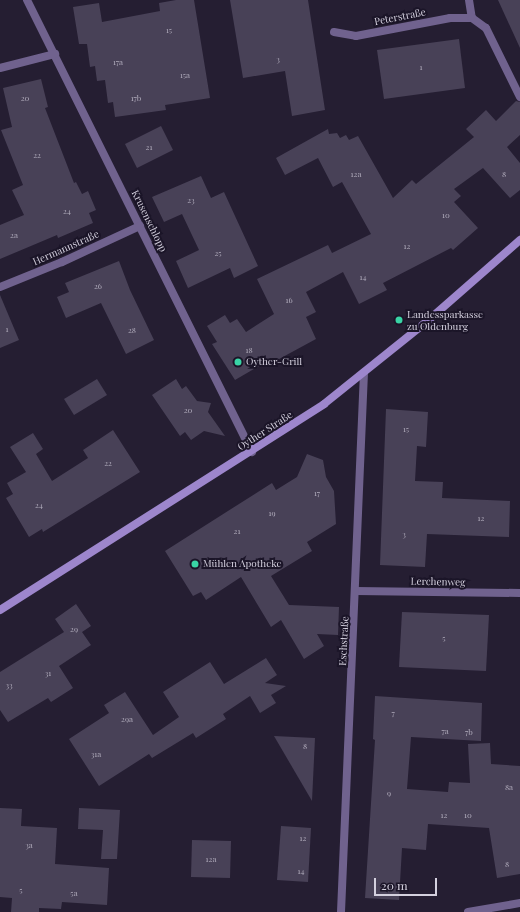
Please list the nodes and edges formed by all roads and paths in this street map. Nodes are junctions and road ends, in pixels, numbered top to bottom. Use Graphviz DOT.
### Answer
graph roads {
  1 [pos="27,0"];
  2 [pos="469,0"];
  3 [pos="472,18"];
  4 [pos="334,32"];
  5 [pos="55,54"];
  6 [pos="0,68"];
  7 [pos="520,97"];
  8 [pos="140,226"];
  9 [pos="520,240"];
  10 [pos="0,287"];
  11 [pos="364,372"];
  12 [pos="252,452"];
  13 [pos="356,591"];
  14 [pos="520,593"];
  15 [pos="0,610"];
  16 [pos="520,903"];
  17 [pos="341,912"];
  18 [pos="468,912"];
  1 -- 5 [label="street, Krusenschlopp"];
  2 -- 3 [label="street"];
  3 -- 4 [label="street, Peterstraße"];
  3 -- 7 [label="street"];
  5 -- 6 [label="street"];
  5 -- 8 [label="street, Krusenschlopp"];
  8 -- 10 [label="street, Hermannstraße"];
  8 -- 12 [label="street, Krusenschlopp"];
  9 -- 11 [label="main road, Oyther Straße"];
  11 -- 12 [label="main road, Oyther Straße"];
  11 -- 13 [label="street, Eschstraße"];
  12 -- 15 [label="main road, Oyther Straße"];
  13 -- 14 [label="street, Lerchenweg"];
  13 -- 17 [label="street, Eschstraße"];
  16 -- 18 [label="street"];
}
